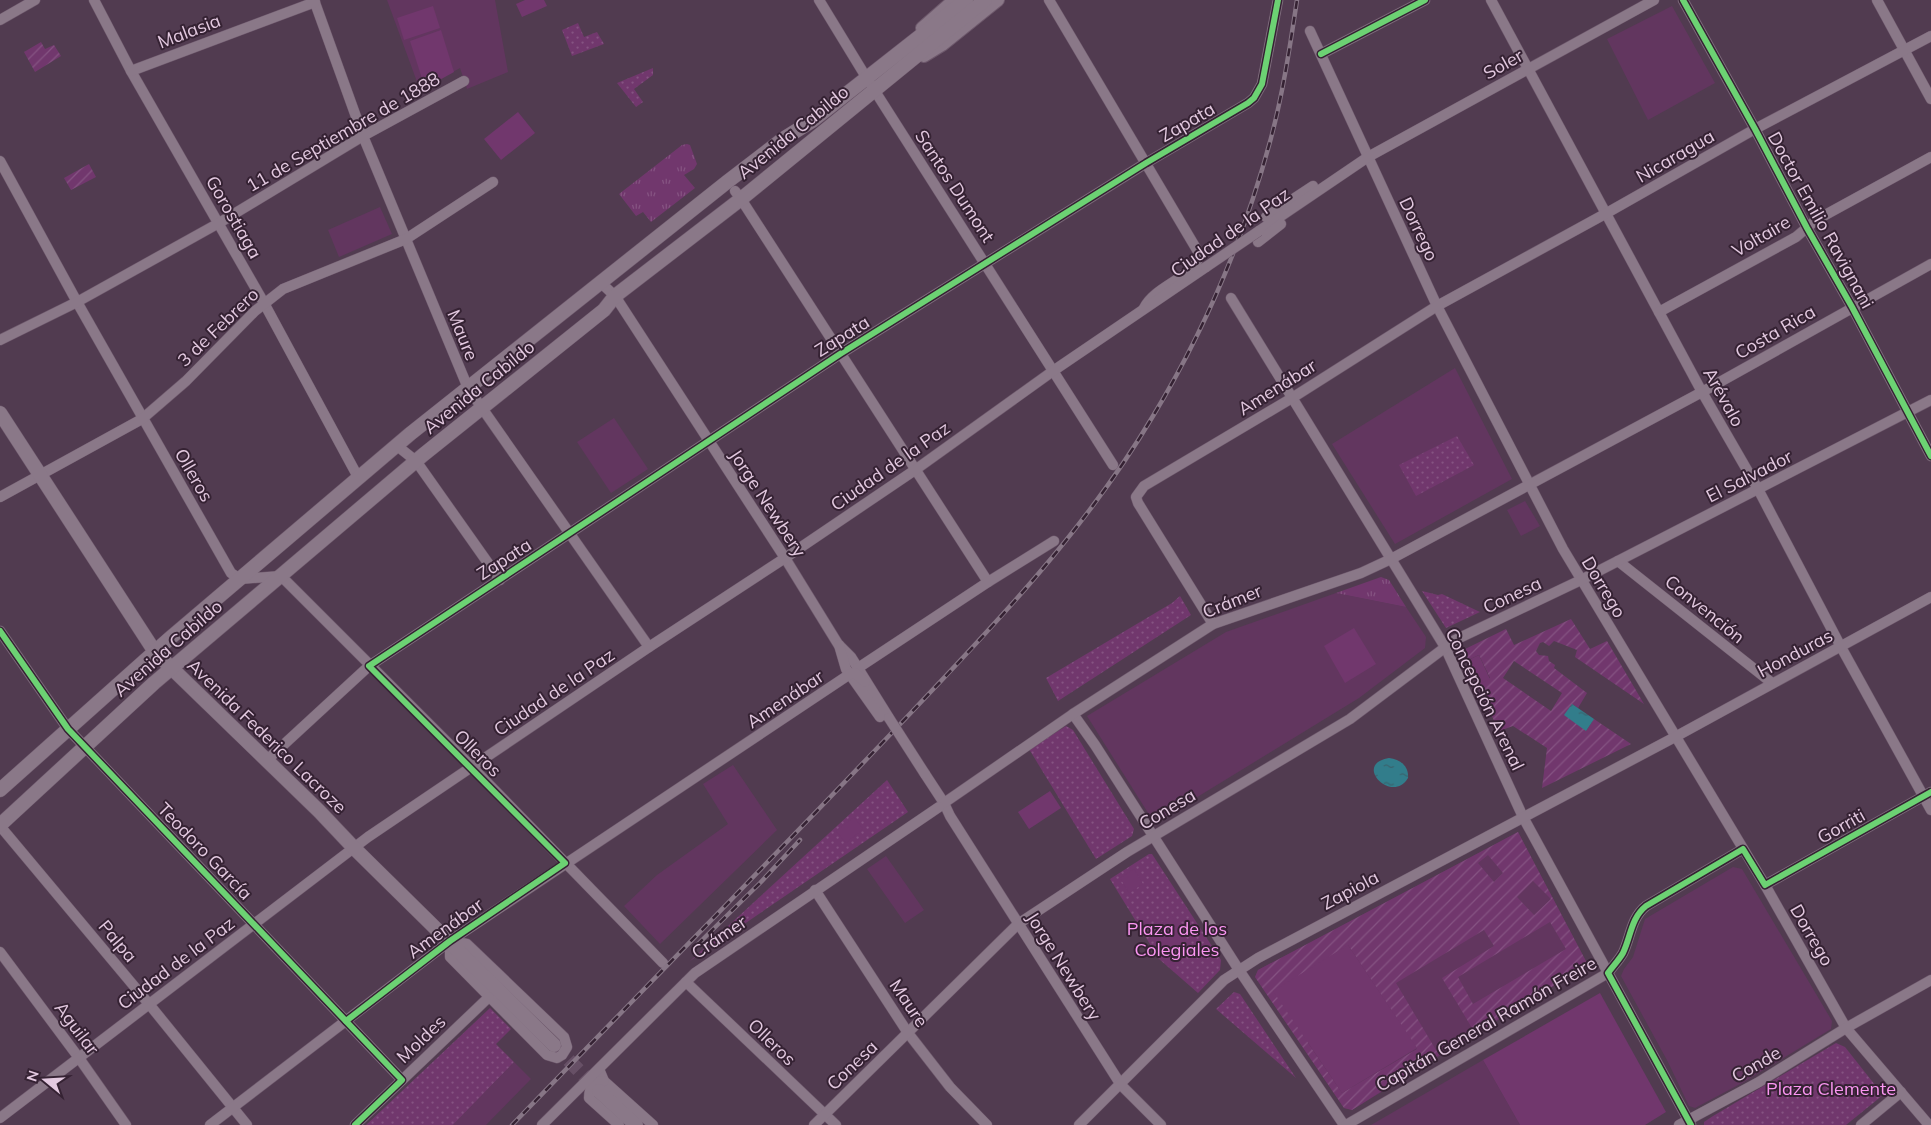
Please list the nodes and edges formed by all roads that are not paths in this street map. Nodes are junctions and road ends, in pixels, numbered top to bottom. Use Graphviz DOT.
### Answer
graph roads {
  1 [pos="35,0"];
  2 [pos="94,0"];
  3 [pos="819,0"];
  4 [pos="954,0"];
  5 [pos="966,0"];
  6 [pos="985,0"];
  7 [pos="998,0"];
  8 [pos="1049,0"];
  9 [pos="1278,0"];
  10 [pos="1425,0"];
  11 [pos="1491,0"];
  12 [pos="1654,0"];
  13 [pos="1683,0"];
  14 [pos="1877,0"];
  15 [pos="314,1"];
  16 [pos="0,20"];
  17 [pos="1310,31"];
  18 [pos="1931,36"];
  19 [pos="1904,50"];
  20 [pos="1321,54"];
  21 [pos="1528,69"];
  22 [pos="131,70"];
  23 [pos="874,71"];
  24 [pos="464,81"];
  25 [pos="879,86"];
  26 [pos="1931,100"];
  27 [pos="812,121"];
  28 [pos="1755,129"];
  29 [pos="363,136"];
  30 [pos="1368,157"];
  31 [pos="1931,157"];
  32 [pos="0,161"];
  33 [pos="1146,163"];
  34 [pos="1337,177"];
  35 [pos="493,182"];
  36 [pos="738,195"];
  37 [pos="1606,214"];
  38 [pos="1266,216"];
  39 [pos="218,223"];
  40 [pos="1806,228"];
  41 [pos="406,239"];
  42 [pos="1258,242"];
  43 [pos="1203,263"];
  44 [pos="1931,264"];
  45 [pos="986,265"];
  46 [pos="600,282"];
  47 [pos="615,296"];
  48 [pos="1231,298"];
  49 [pos="77,302"];
  50 [pos="264,303"];
  51 [pos="1437,306"];
  52 [pos="1852,307"];
  53 [pos="1659,312"];
  54 [pos="0,340"];
  55 [pos="840,354"];
  56 [pos="1053,371"];
  57 [pos="468,388"];
  58 [pos="1702,392"];
  59 [pos="1292,398"];
  60 [pos="1931,400"];
  61 [pos="482,408"];
  62 [pos="1908,412"];
  63 [pos="0,413"];
  64 [pos="142,419"];
  65 [pos="709,442"];
  66 [pos="396,445"];
  67 [pos="1931,456"];
  68 [pos="416,461"];
  69 [pos="1113,464"];
  70 [pos="915,470"];
  71 [pos="41,476"];
  72 [pos="358,477"];
  73 [pos="1530,486"];
  74 [pos="1758,489"];
  75 [pos="0,497"];
  76 [pos="569,534"];
  77 [pos="1054,541"];
  78 [pos="785,558"];
  79 [pos="1391,560"];
  80 [pos="1618,561"];
  81 [pos="281,576"];
  82 [pos="240,579"];
  83 [pos="500,580"];
  84 [pos="1581,580"];
  85 [pos="988,582"];
  86 [pos="1931,597"];
  87 [pos="1213,624"];
  88 [pos="0,631"];
  89 [pos="649,647"];
  90 [pos="1445,647"];
  91 [pos="1841,647"];
  92 [pos="155,652"];
  93 [pos="369,666"];
  94 [pos="171,669"];
  95 [pos="854,671"];
  96 [pos="1772,683"];
  97 [pos="1073,714"];
  98 [pos="886,720"];
  99 [pos="68,729"];
  100 [pos="1675,737"];
  101 [pos="85,746"];
  102 [pos="267,760"];
  103 [pos="472,767"];
  104 [pos="0,790"];
  105 [pos="1927,794"];
  106 [pos="942,805"];
  107 [pos="1931,810"];
  108 [pos="1523,817"];
  109 [pos="0,825"];
  110 [pos="1153,837"];
  111 [pos="354,848"];
  112 [pos="1742,849"];
  113 [pos="565,863"];
  114 [pos="1765,885"];
  115 [pos="815,890"];
  116 [pos="254,924"];
  117 [pos="1018,924"];
  118 [pos="450,941"];
  119 [pos="0,952"];
  120 [pos="663,963"];
  121 [pos="1238,970"];
  122 [pos="1608,973"];
  123 [pos="1931,980"];
  124 [pos="686,982"];
  125 [pos="489,997"];
  126 [pos="149,1004"];
  127 [pos="346,1021"];
  128 [pos="1846,1028"];
  129 [pos="908,1033"];
  130 [pos="554,1045"];
  131 [pos="79,1058"];
  132 [pos="599,1069"];
  133 [pos="402,1080"];
  134 [pos="1121,1085"];
  135 [pos="602,1086"];
  136 [pos="1900,1092"];
  137 [pos="233,1108"];
  138 [pos="824,1115"];
  139 [pos="0,1118"];
  140 [pos="1686,1123"];
  141 [pos="126,1125"];
  142 [pos="210,1125"];
  143 [pos="247,1125"];
  144 [pos="355,1125"];
  145 [pos="542,1125"];
  146 [pos="619,1125"];
  147 [pos="636,1125"];
  148 [pos="653,1125"];
  149 [pos="814,1125"];
  150 [pos="836,1125"];
  151 [pos="987,1125"];
  152 [pos="1079,1125"];
  153 [pos="1161,1125"];
  154 [pos="1345,1125"];
  155 [pos="1861,1125"];
  156 [pos="1929,1125"];
  1 -- 16 [label="street"];
  2 -- 22 [label="street, Gorostiaga"];
  3 -- 23 [label="street, Santos Dumont"];
  4 -- 23 [label="street, Avenida Cabildo"];
  5 -- 23 [label="main road"];
  6 -- 25 [label="main road"];
  7 -- 25 [label="street, Avenida Cabildo"];
  8 -- 33 [label="street"];
  9 -- 33 [label="street, Zapata"];
  10 -- 20 [label="street"];
  11 -- 21 [label="street, Arévalo"];
  12 -- 21 [label="street, Soler"];
  13 -- 28 [label="street, Doctor Emilio Ravignani"];
  14 -- 19 [label="street"];
  15 -- 22 [label="street, Malasia"];
  15 -- 29 [label="street, Maure"];
  17 -- 20 [label="street, Dorrego"];
  18 -- 19 [label="street, Nicaragua"];
  19 -- 26 [label="street"];
  19 -- 28 [label="street, Nicaragua"];
  20 -- 30 [label="street, Dorrego"];
  21 -- 30 [label="street, Soler"];
  21 -- 37 [label="street, Arévalo"];
  22 -- 39 [label="street, Gorostiaga"];
  23 -- 25 [label="street, Santos Dumont"];
  23 -- 27 [label="main road, Avenida Cabildo"];
  24 -- 29 [label="street, 11 de Septiembre de 1888"];
  25 -- 36 [label="main road, Avenida Cabildo"];
  25 -- 45 [label="street, Santos Dumont"];
  27 -- 36 [label="main road"];
  27 -- 46 [label="main road, Avenida Cabildo"];
  28 -- 37 [label="street, Nicaragua"];
  28 -- 40 [label="street, Doctor Emilio Ravignani"];
  29 -- 39 [label="street, 11 de Septiembre de 1888"];
  29 -- 41 [label="street, Maure"];
  30 -- 34 [label="street, Ciudad de la Paz"];
  30 -- 51 [label="street, Dorrego"];
  31 -- 40 [label="street, Voltaire"];
  32 -- 49 [label="street, Olleros"];
  33 -- 43 [label="street"];
  33 -- 45 [label="street, Zapata"];
  34 -- 38 [label="street, Ciudad de la Paz"];
  34 -- 42 [label="street, Ciudad de la Paz"];
  34 -- 43 [label="street, Ciudad de la Paz, bridge"];
  35 -- 41 [label="street, 3 de Febrero"];
  36 -- 47 [label="main road, Avenida Cabildo"];
  36 -- 55 [label="street"];
  37 -- 51 [label="street, Nicaragua"];
  37 -- 53 [label="street, Arévalo"];
  39 -- 49 [label="street, 11 de Septiembre de 1888"];
  39 -- 50 [label="street, Gorostiaga"];
  40 -- 52 [label="street, Doctor Emilio Ravignani"];
  40 -- 53 [label="street, Voltaire"];
  41 -- 50 [label="street, 3 de Febrero"];
  41 -- 57 [label="street, Maure"];
  43 -- 56 [label="street, Ciudad de la Paz"];
  44 -- 52 [label="street, Costa Rica"];
  45 -- 55 [label="street, Zapata"];
  45 -- 56 [label="street, Santos Dumont"];
  46 -- 47 [label="street, Jorge Newbery"];
  46 -- 57 [label="main road, Avenida Cabildo"];
  47 -- 61 [label="main road, Avenida Cabildo"];
  47 -- 65 [label="street, Jorge Newbery"];
  48 -- 59 [label="street, Concepción Arenal"];
  49 -- 54 [label="street, 11 de Septiembre de 1888"];
  49 -- 64 [label="street, Olleros"];
  50 -- 64 [label="street, 3 de Febrero"];
  50 -- 72 [label="street, Gorostiaga"];
  51 -- 59 [label="street, Amenábar"];
  51 -- 73 [label="street, Dorrego"];
  52 -- 58 [label="street, Costa Rica"];
  52 -- 62 [label="street, Doctor Emilio Ravignani"];
  53 -- 58 [label="street, Arévalo"];
  55 -- 65 [label="street, Zapata"];
  55 -- 70 [label="street"];
  56 -- 69 [label="street, Santos Dumont"];
  56 -- 70 [label="street, Ciudad de la Paz"];
  57 -- 61 [label="street, Maure"];
  57 -- 66 [label="main road, Avenida Cabildo"];
  58 -- 73 [label="street, Costa Rica"];
  58 -- 74 [label="street, Arévalo"];
  59 -- 79 [label="street, Concepción Arenal"];
  59 -- 87 [label="street, Amenábar"];
  60 -- 62 [label="street, El Salvador"];
  61 -- 68 [label="main road, Avenida Cabildo"];
  61 -- 76 [label="street, Maure"];
  62 -- 67 [label="street, Doctor Emilio Ravignani"];
  62 -- 74 [label="street, El Salvador"];
  63 -- 71 [label="main road, Avenida Federico Lacroze"];
  64 -- 71 [label="street, 3 de Febrero"];
  64 -- 82 [label="street, Olleros"];
  65 -- 76 [label="street, Zapata"];
  65 -- 78 [label="street, Jorge Newbery"];
  66 -- 68 [label="street"];
  66 -- 72 [label="main road, Avenida Cabildo"];
  68 -- 81 [label="main road, Avenida Cabildo"];
  68 -- 83 [label="street"];
  70 -- 78 [label="street, Ciudad de la Paz"];
  70 -- 85 [label="street"];
  71 -- 75 [label="street, 3 de Febrero"];
  71 -- 92 [label="main road, Avenida Federico Lacroze"];
  72 -- 82 [label="main road, Avenida Cabildo"];
  73 -- 79 [label="street, Crámer"];
  73 -- 84 [label="street, Dorrego"];
  74 -- 80 [label="street, El Salvador"];
  74 -- 91 [label="street, Arévalo"];
  76 -- 83 [label="street, Zapata"];
  76 -- 89 [label="street, Maure"];
  77 -- 85 [label="street, Amenábar"];
  78 -- 89 [label="street, Ciudad de la Paz"];
  78 -- 95 [label="street, Jorge Newbery"];
  79 -- 87 [label="street, Crámer"];
  79 -- 90 [label="street, Concepción Arenal"];
  80 -- 84 [label="street, El Salvador"];
  80 -- 96 [label="street, Convención"];
  81 -- 82 [label="street"];
  81 -- 93 [label="street, Olleros"];
  81 -- 94 [label="main road, Avenida Cabildo"];
  82 -- 92 [label="main road, Avenida Cabildo"];
  83 -- 93 [label="street, Zapata"];
  84 -- 90 [label="street, Conesa"];
  84 -- 100 [label="street, Dorrego"];
  85 -- 95 [label="street, Amenábar"];
  86 -- 91 [label="street, Honduras"];
  87 -- 97 [label="street, Crámer"];
  88 -- 99 [label="street, Teodoro García"];
  89 -- 103 [label="street, Ciudad de la Paz"];
  90 -- 108 [label="street, Concepción Arenal"];
  90 -- 110 [label="street, Conesa"];
  91 -- 96 [label="street, Honduras"];
  91 -- 105 [label="street, Arévalo"];
  92 -- 94 [label="main road, Avenida Federico Lacroze"];
  92 -- 99 [label="main road, Avenida Cabildo"];
  93 -- 102 [label="street, Zapata"];
  93 -- 103 [label="street, Olleros"];
  94 -- 101 [label="main road, Avenida Cabildo"];
  94 -- 102 [label="main road, Avenida Federico Lacroze"];
  95 -- 98 [label="street"];
  95 -- 98 [label="street"];
  95 -- 113 [label="street, Amenábar"];
  96 -- 100 [label="street, Honduras"];
  97 -- 106 [label="street, Crámer"];
  97 -- 110 [label="street"];
  98 -- 106 [label="street, Jorge Newbery, bridge"];
  99 -- 101 [label="street, Teodoro García"];
  99 -- 104 [label="main road, Avenida Cabildo"];
  100 -- 108 [label="street, Zapiola"];
  100 -- 112 [label="street, Dorrego"];
  101 -- 109 [label="main road, Avenida Cabildo"];
  101 -- 116 [label="street, Teodoro García"];
  102 -- 111 [label="main road, Avenida Federico Lacroze"];
  103 -- 111 [label="street, Ciudad de la Paz"];
  103 -- 113 [label="street, Olleros"];
  105 -- 107 [label="street, Arévalo"];
  105 -- 114 [label="street, Gorriti"];
  106 -- 115 [label="street, Crámer"];
  106 -- 117 [label="street, Jorge Newbery"];
  108 -- 121 [label="street, Zapiola"];
  108 -- 122 [label="street, Concepción Arenal"];
  109 -- 126 [label="street, Palpa"];
  110 -- 117 [label="street, Conesa"];
  110 -- 121 [label="street"];
  111 -- 116 [label="street, Ciudad de la Paz"];
  111 -- 118 [label="main road, Avenida Federico Lacroze"];
  112 -- 114 [label="street, Dorrego"];
  112 -- 122 [label="street, Capitán General Ramón Freire"];
  113 -- 118 [label="street, Amenábar"];
  113 -- 120 [label="street, Olleros"];
  114 -- 128 [label="street, Dorrego"];
  115 -- 124 [label="street, Crámer"];
  115 -- 129 [label="street, Maure"];
  116 -- 126 [label="street, Ciudad de la Paz"];
  116 -- 127 [label="street, Teodoro García"];
  117 -- 129 [label="street, Conesa"];
  117 -- 134 [label="street, Jorge Newbery"];
  118 -- 125 [label="street, Avenida Federico Lacroze"];
  118 -- 125 [label="street, Avenida Federico Lacroze"];
  118 -- 127 [label="street, Amenábar"];
  118 -- 130 [label="main road, Avenida Federico Lacroze"];
  119 -- 131 [label="street, Aguilar"];
  121 -- 134 [label="street, Zapiola"];
  121 -- 154 [label="street"];
  122 -- 140 [label="street, Concepción Arenal"];
  122 -- 154 [label="street, Capitán General Ramón Freire"];
  123 -- 128 [label="street, Conde"];
  124 -- 132 [label="street, Crámer"];
  124 -- 138 [label="street, Olleros"];
  125 -- 133 [label="street, Moldes"];
  126 -- 131 [label="street, Ciudad de la Paz"];
  126 -- 137 [label="street, Palpa"];
  127 -- 133 [label="street, Teodoro García"];
  127 -- 137 [label="street, Amenábar"];
  128 -- 136 [label="street, Dorrego"];
  128 -- 140 [label="street, Conde"];
  129 -- 138 [label="street, Conesa"];
  129 -- 151 [label="street, Maure"];
  131 -- 139 [label="street, Ciudad de la Paz"];
  131 -- 141 [label="street, Aguilar"];
  132 -- 135 [label="street"];
  132 -- 145 [label="street, Crámer"];
  133 -- 144 [label="street, Moldes"];
  134 -- 152 [label="street, Zapiola"];
  134 -- 153 [label="street, Jorge Newbery"];
  135 -- 146 [label="street"];
  135 -- 147 [label="main road"];
  135 -- 148 [label="street"];
  136 -- 155 [label="street"];
  136 -- 156 [label="street, Dorrego"];
  137 -- 142 [label="street, Amenábar"];
  137 -- 143 [label="street, Palpa"];
  138 -- 149 [label="street, Conesa"];
  138 -- 150 [label="street, Olleros"];
}
